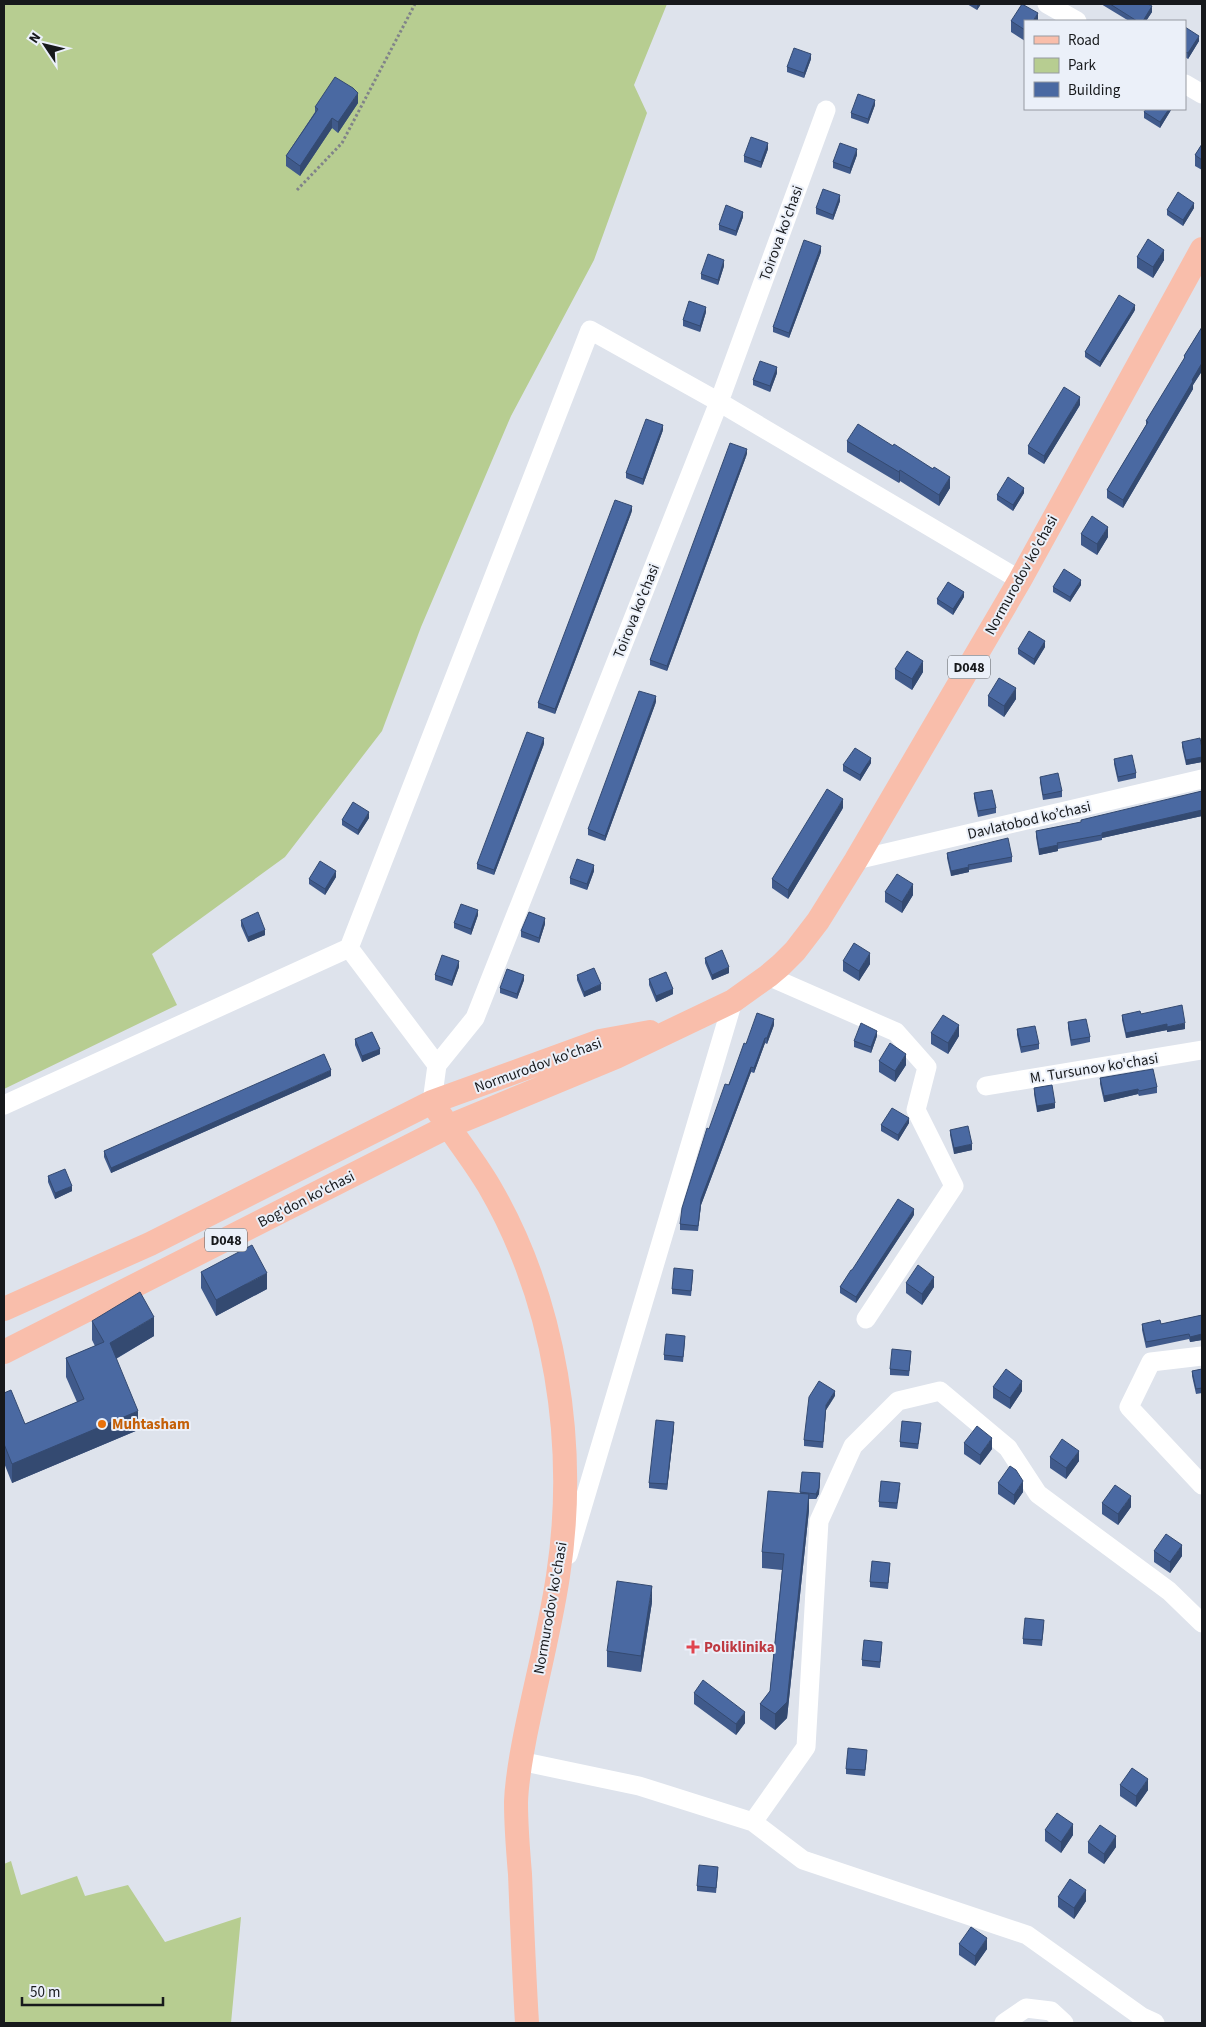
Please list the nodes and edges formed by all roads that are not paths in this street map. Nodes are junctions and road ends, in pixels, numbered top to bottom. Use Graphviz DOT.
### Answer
graph roads {
  1 [pos="1047,4"];
  2 [pos="1075,20"];
  3 [pos="1186,85"];
  4 [pos="1202,94"];
  5 [pos="826,110"];
  6 [pos="1202,248"];
  7 [pos="719,402"];
  8 [pos="1020,580"];
  9 [pos="1202,779"];
  10 [pos="856,860"];
  11 [pos="350,948"];
  12 [pos="768,976"];
  13 [pos="733,1001"];
  14 [pos="674,1029"];
  15 [pos="1202,1050"];
  16 [pos="437,1065"];
  17 [pos="986,1086"];
  18 [pos="432,1102"];
  19 [pos="4,1105"];
  20 [pos="447,1127"];
  21 [pos="4,1309"];
  22 [pos="866,1319"];
  23 [pos="4,1352"];
  24 [pos="1202,1356"];
  25 [pos="1202,1485"];
  26 [pos="554,1602"];
  27 [pos="1202,1623"];
  28 [pos="520,1761"];
  29 [pos="753,1822"];
  30 [pos="1146,2021"];
  31 [pos="527,2023"];
  32 [pos="1004,2023"];
  33 [pos="1064,2023"];
  1 -- 2 [label="street"];
  3 -- 4 [label="street"];
  5 -- 7 [label="street, Toirova ko'chasi"];
  6 -- 8 [label="main road, Normurodov ko'chasi / D048"];
  7 -- 8 [label="street"];
  7 -- 11 [label="street"];
  7 -- 16 [label="street, Toirova ko'chasi"];
  8 -- 10 [label="main road, Normurodov ko'chasi / D048"];
  9 -- 10 [label="street, Davlatobod ko’chasi"];
  10 -- 12 [label="main road, Normurodov ko'chasi / D048"];
  11 -- 16 [label="street"];
  11 -- 19 [label="street"];
  12 -- 13 [label="main road, Normurodov ko'chasi / D048"];
  12 -- 22 [label="street"];
  13 -- 14 [label="main road, Normurodov ko'chasi / D048"];
  13 -- 26 [label="street"];
  14 -- 18 [label="main road, Normurodov ko'chasi / D048"];
  14 -- 20 [label="main road, Normurodov ko'chasi / D048"];
  15 -- 17 [label="street, M. Tursunov ko'chasi"];
  16 -- 18 [label="street"];
  18 -- 20 [label="main road, Normurodov ko'chasi"];
  18 -- 21 [label="main road, Bog'don ko'chasi / D048"];
  20 -- 23 [label="main road, Bog'don ko'chasi / D048"];
  20 -- 26 [label="main road, Normurodov ko'chasi"];
  24 -- 25 [label="street"];
  26 -- 28 [label="main road, Normurodov ko'chasi"];
  27 -- 29 [label="street"];
  28 -- 29 [label="street"];
  28 -- 31 [label="main road, Normurodov ko'chasi"];
  29 -- 30 [label="street"];
  32 -- 33 [label="street"];
}
